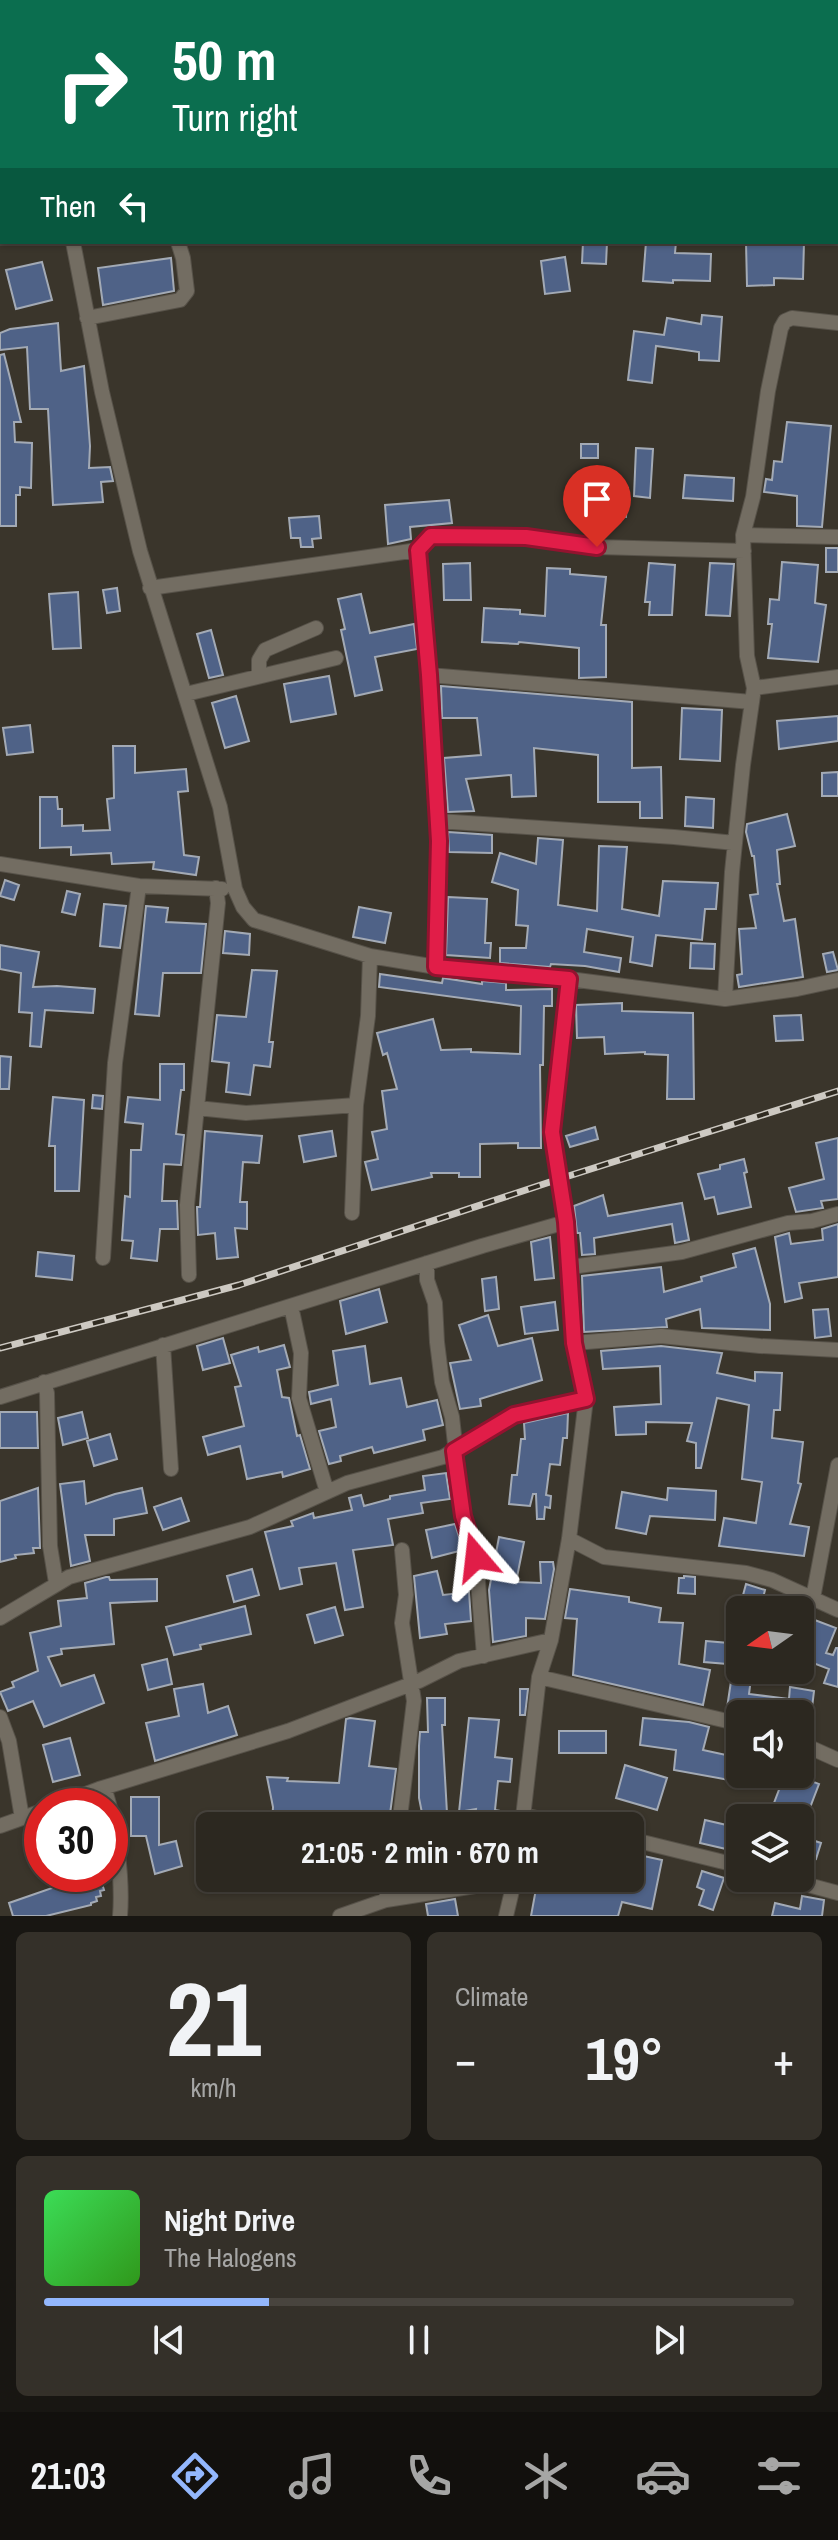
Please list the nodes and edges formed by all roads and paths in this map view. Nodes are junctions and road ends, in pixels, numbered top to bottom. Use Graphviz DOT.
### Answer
graph roads {
  1 [pos="73,244"];
  2 [pos="178,244"];
  3 [pos="87,318"];
  4 [pos="838,323"];
  5 [pos="838,537"];
  6 [pos="744,543"];
  7 [pos="418,550"];
  8 [pos="150,588"];
  9 [pos="316,628"];
  10 [pos="336,658"];
  11 [pos="259,674"];
  12 [pos="429,675"];
  13 [pos="838,677"];
  14 [pos="186,694"];
  15 [pos="753,695"];
  16 [pos="438,821"];
  17 [pos="735,843"];
  18 [pos="0,864"];
  19 [pos="139,886"];
  20 [pos="216,888"];
  21 [pos="235,889"];
  22 [pos="370,956"];
  23 [pos="436,967"];
  24 [pos="569,979"];
  25 [pos="838,980"];
  26 [pos="725,999"];
  27 [pos="356,1105"];
  28 [pos="197,1108"];
  29 [pos="352,1213"];
  30 [pos="838,1214"];
  31 [pos="566,1222"];
  32 [pos="103,1258"];
  33 [pos="427,1263"];
  34 [pos="571,1267"];
  35 [pos="189,1275"];
  36 [pos="291,1306"];
  37 [pos="574,1343"];
  38 [pos="163,1345"];
  39 [pos="838,1350"];
  40 [pos="44,1382"];
  41 [pos="0,1397"];
  42 [pos="586,1399"];
  43 [pos="454,1451"];
  44 [pos="838,1465"];
  45 [pos="171,1469"];
  46 [pos="327,1492"];
  47 [pos="569,1539"];
  48 [pos="402,1550"];
  49 [pos="56,1583"];
  50 [pos="808,1596"];
  51 [pos="813,1596"];
  52 [pos="814,1598"];
  53 [pos="838,1610"];
  54 [pos="0,1618"];
  55 [pos="551,1640"];
  56 [pos="484,1656"];
  57 [pos="539,1677"];
  58 [pos="411,1684"];
  59 [pos="0,1717"];
  60 [pos="726,1721"];
  61 [pos="814,1749"];
  62 [pos="838,1760"];
  63 [pos="104,1788"];
  64 [pos="401,1812"];
  65 [pos="523,1812"];
  66 [pos="22,1818"];
  67 [pos="0,1826"];
  68 [pos="644,1842"];
  69 [pos="726,1863"];
  70 [pos="814,1887"];
  71 [pos="120,1892"];
  72 [pos="387,1892"];
  73 [pos="435,1892"];
  74 [pos="512,1892"];
  75 [pos="838,1893"];
  76 [pos="386,1900"];
  77 [pos="344,1915"];
  78 [pos="120,1916"];
  79 [pos="506,1916"];
  1 -- 3 [label="street"];
  2 -- 3 [label="street"];
  3 -- 8 [label="street"];
  4 -- 6 [label="street"];
  5 -- 6 [label="street"];
  6 -- 7 [label="street"];
  6 -- 15 [label="street"];
  7 -- 8 [label="street"];
  7 -- 12 [label="street"];
  8 -- 14 [label="street"];
  9 -- 11 [label="street"];
  10 -- 11 [label="street"];
  11 -- 14 [label="street"];
  12 -- 15 [label="street"];
  12 -- 16 [label="street"];
  13 -- 15 [label="street"];
  14 -- 21 [label="street"];
  15 -- 17 [label="street"];
  16 -- 17 [label="street"];
  16 -- 23 [label="street"];
  17 -- 26 [label="street"];
  18 -- 19 [label="street"];
  19 -- 20 [label="street"];
  19 -- 32 [label="street"];
  20 -- 21 [label="street"];
  20 -- 28 [label="street"];
  21 -- 22 [label="street"];
  22 -- 23 [label="street"];
  22 -- 27 [label="street"];
  23 -- 24 [label="street"];
  24 -- 26 [label="street"];
  24 -- 31 [label="street"];
  25 -- 26 [label="street"];
  27 -- 28 [label="street"];
  27 -- 29 [label="street"];
  28 -- 35 [label="street"];
  30 -- 34 [label="street"];
  31 -- 33 [label="street"];
  31 -- 34 [label="street"];
  33 -- 36 [label="street"];
  33 -- 43 [label="street"];
  34 -- 37 [label="street"];
  36 -- 38 [label="street"];
  36 -- 46 [label="street"];
  37 -- 39 [label="street"];
  37 -- 42 [label="street"];
  38 -- 40 [label="street"];
  38 -- 45 [label="street"];
  40 -- 41 [label="street"];
  40 -- 49 [label="street"];
  42 -- 43 [label="street"];
  42 -- 47 [label="street"];
  43 -- 46 [label="street"];
  43 -- 56 [label="street"];
  44 -- 51 [label="street"];
  46 -- 49 [label="street"];
  47 -- 50 [label="street"];
  47 -- 55 [label="street"];
  48 -- 58 [label="street"];
  49 -- 54 [label="street"];
  52 -- 53 [label="street"];
  55 -- 56 [label="street"];
  55 -- 57 [label="street"];
  56 -- 58 [label="street"];
  57 -- 60 [label="street"];
  57 -- 65 [label="street"];
  58 -- 63 [label="street"];
  58 -- 64 [label="street"];
  59 -- 66 [label="street"];
  61 -- 62 [label="street"];
  66 -- 67 [label="street"];
  68 -- 69 [label="street"];
  70 -- 75 [label="street"];
  71 -- 78 [label="street"];
  72 -- 76 [label="street"];
  73 -- 76 [label="street"];
  74 -- 79 [label="street"];
  76 -- 77 [label="street"];
}
